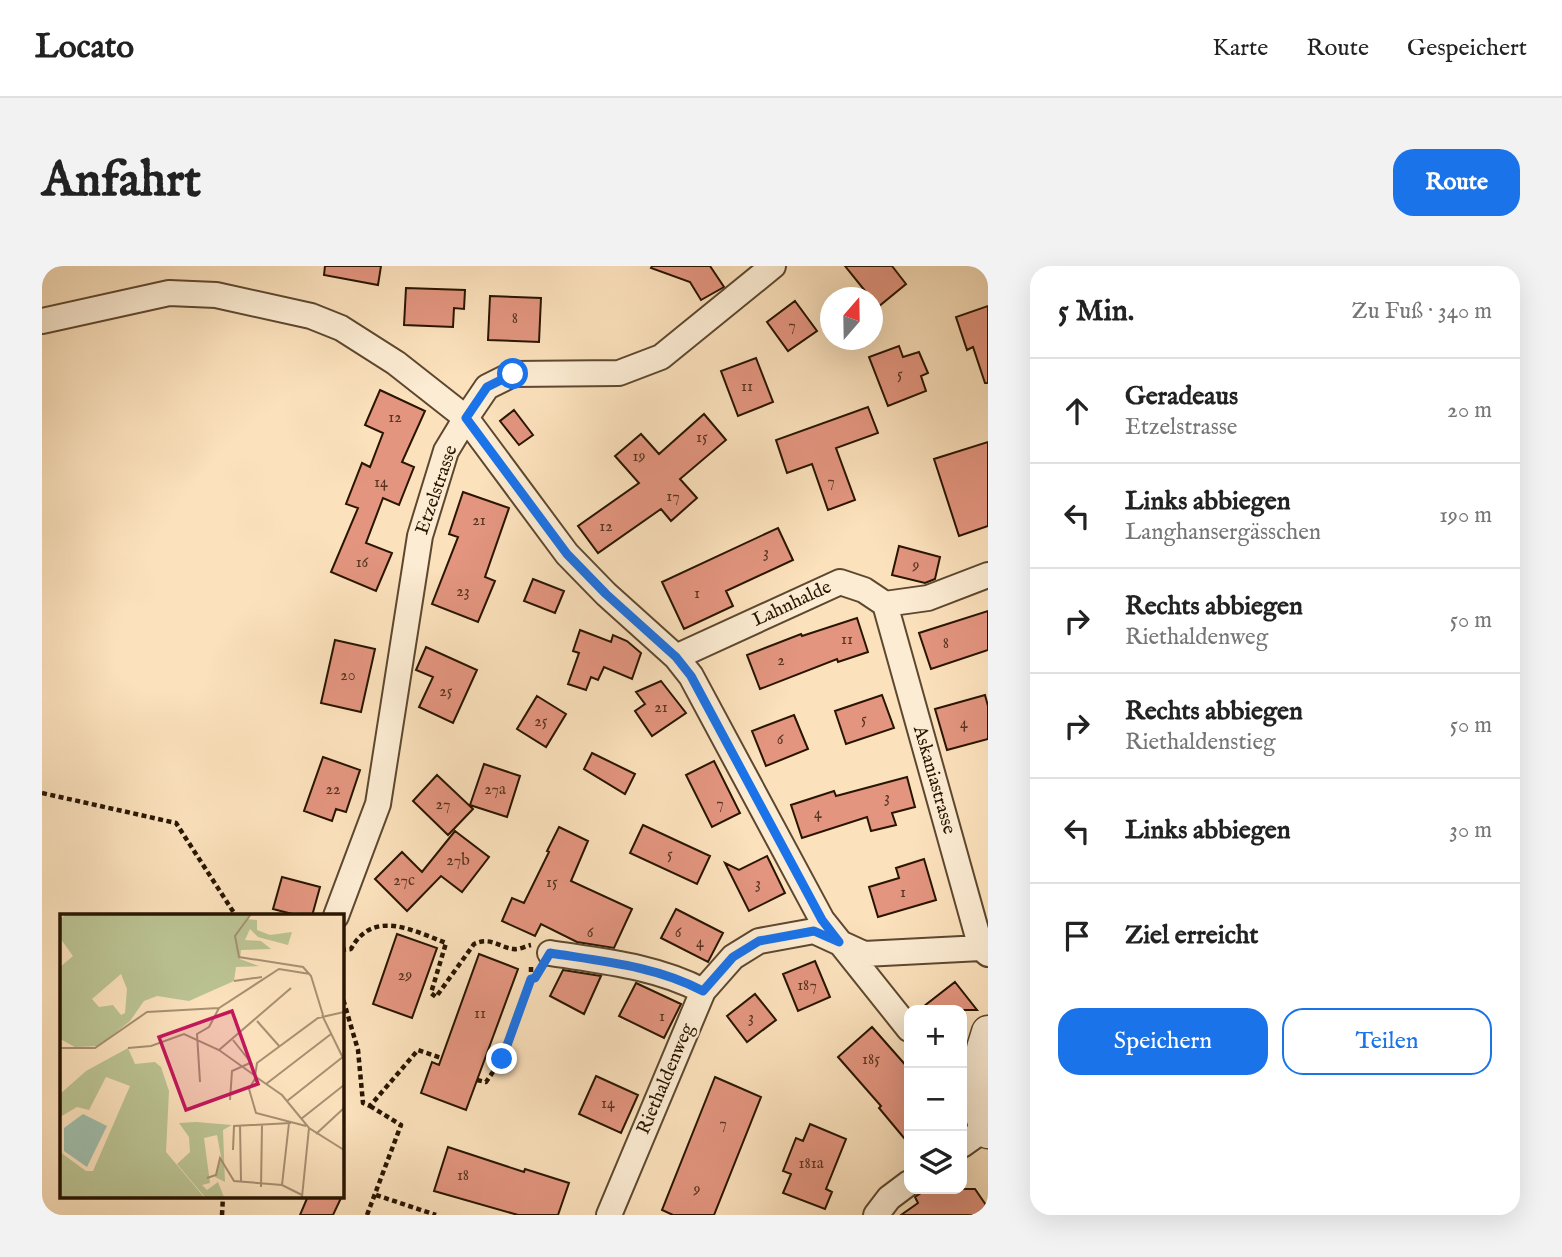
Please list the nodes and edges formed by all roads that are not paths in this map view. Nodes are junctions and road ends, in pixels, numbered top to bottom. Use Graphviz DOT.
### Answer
graph roads {
  1 [pos="773,266"];
  2 [pos="42,321"];
  3 [pos="466,418"];
  4 [pos="988,575"];
  5 [pos="885,604"];
  6 [pos="676,657"];
  7 [pos="337,914"];
  8 [pos="839,942"];
  9 [pos="985,951"];
  10 [pos="550,953"];
  11 [pos="703,991"];
  12 [pos="904,1023"];
  13 [pos="988,1032"];
  14 [pos="970,1090"];
  15 [pos="979,1135"];
  16 [pos="904,1187"];
  17 [pos="609,1215"];
  18 [pos="876,1215"];
  1 -- 3 [label="street, Etzelstrasse"];
  2 -- 3 [label="street"];
  3 -- 6 [label="street"];
  3 -- 7 [label="street, Etzelstrasse"];
  4 -- 5 [label="street"];
  5 -- 6 [label="street, Lahnhalde"];
  5 -- 9 [label="street, Askaniastrasse"];
  6 -- 8 [label="street"];
  8 -- 9 [label="street, Riethaldenweg"];
  8 -- 11 [label="street, Riethaldenweg"];
  8 -- 12 [label="street"];
  10 -- 11 [label="street"];
  11 -- 17 [label="street, Riethaldenweg"];
  13 -- 14 [label="street"];
  14 -- 15 [label="street"];
  16 -- 18 [label="street"];
}
